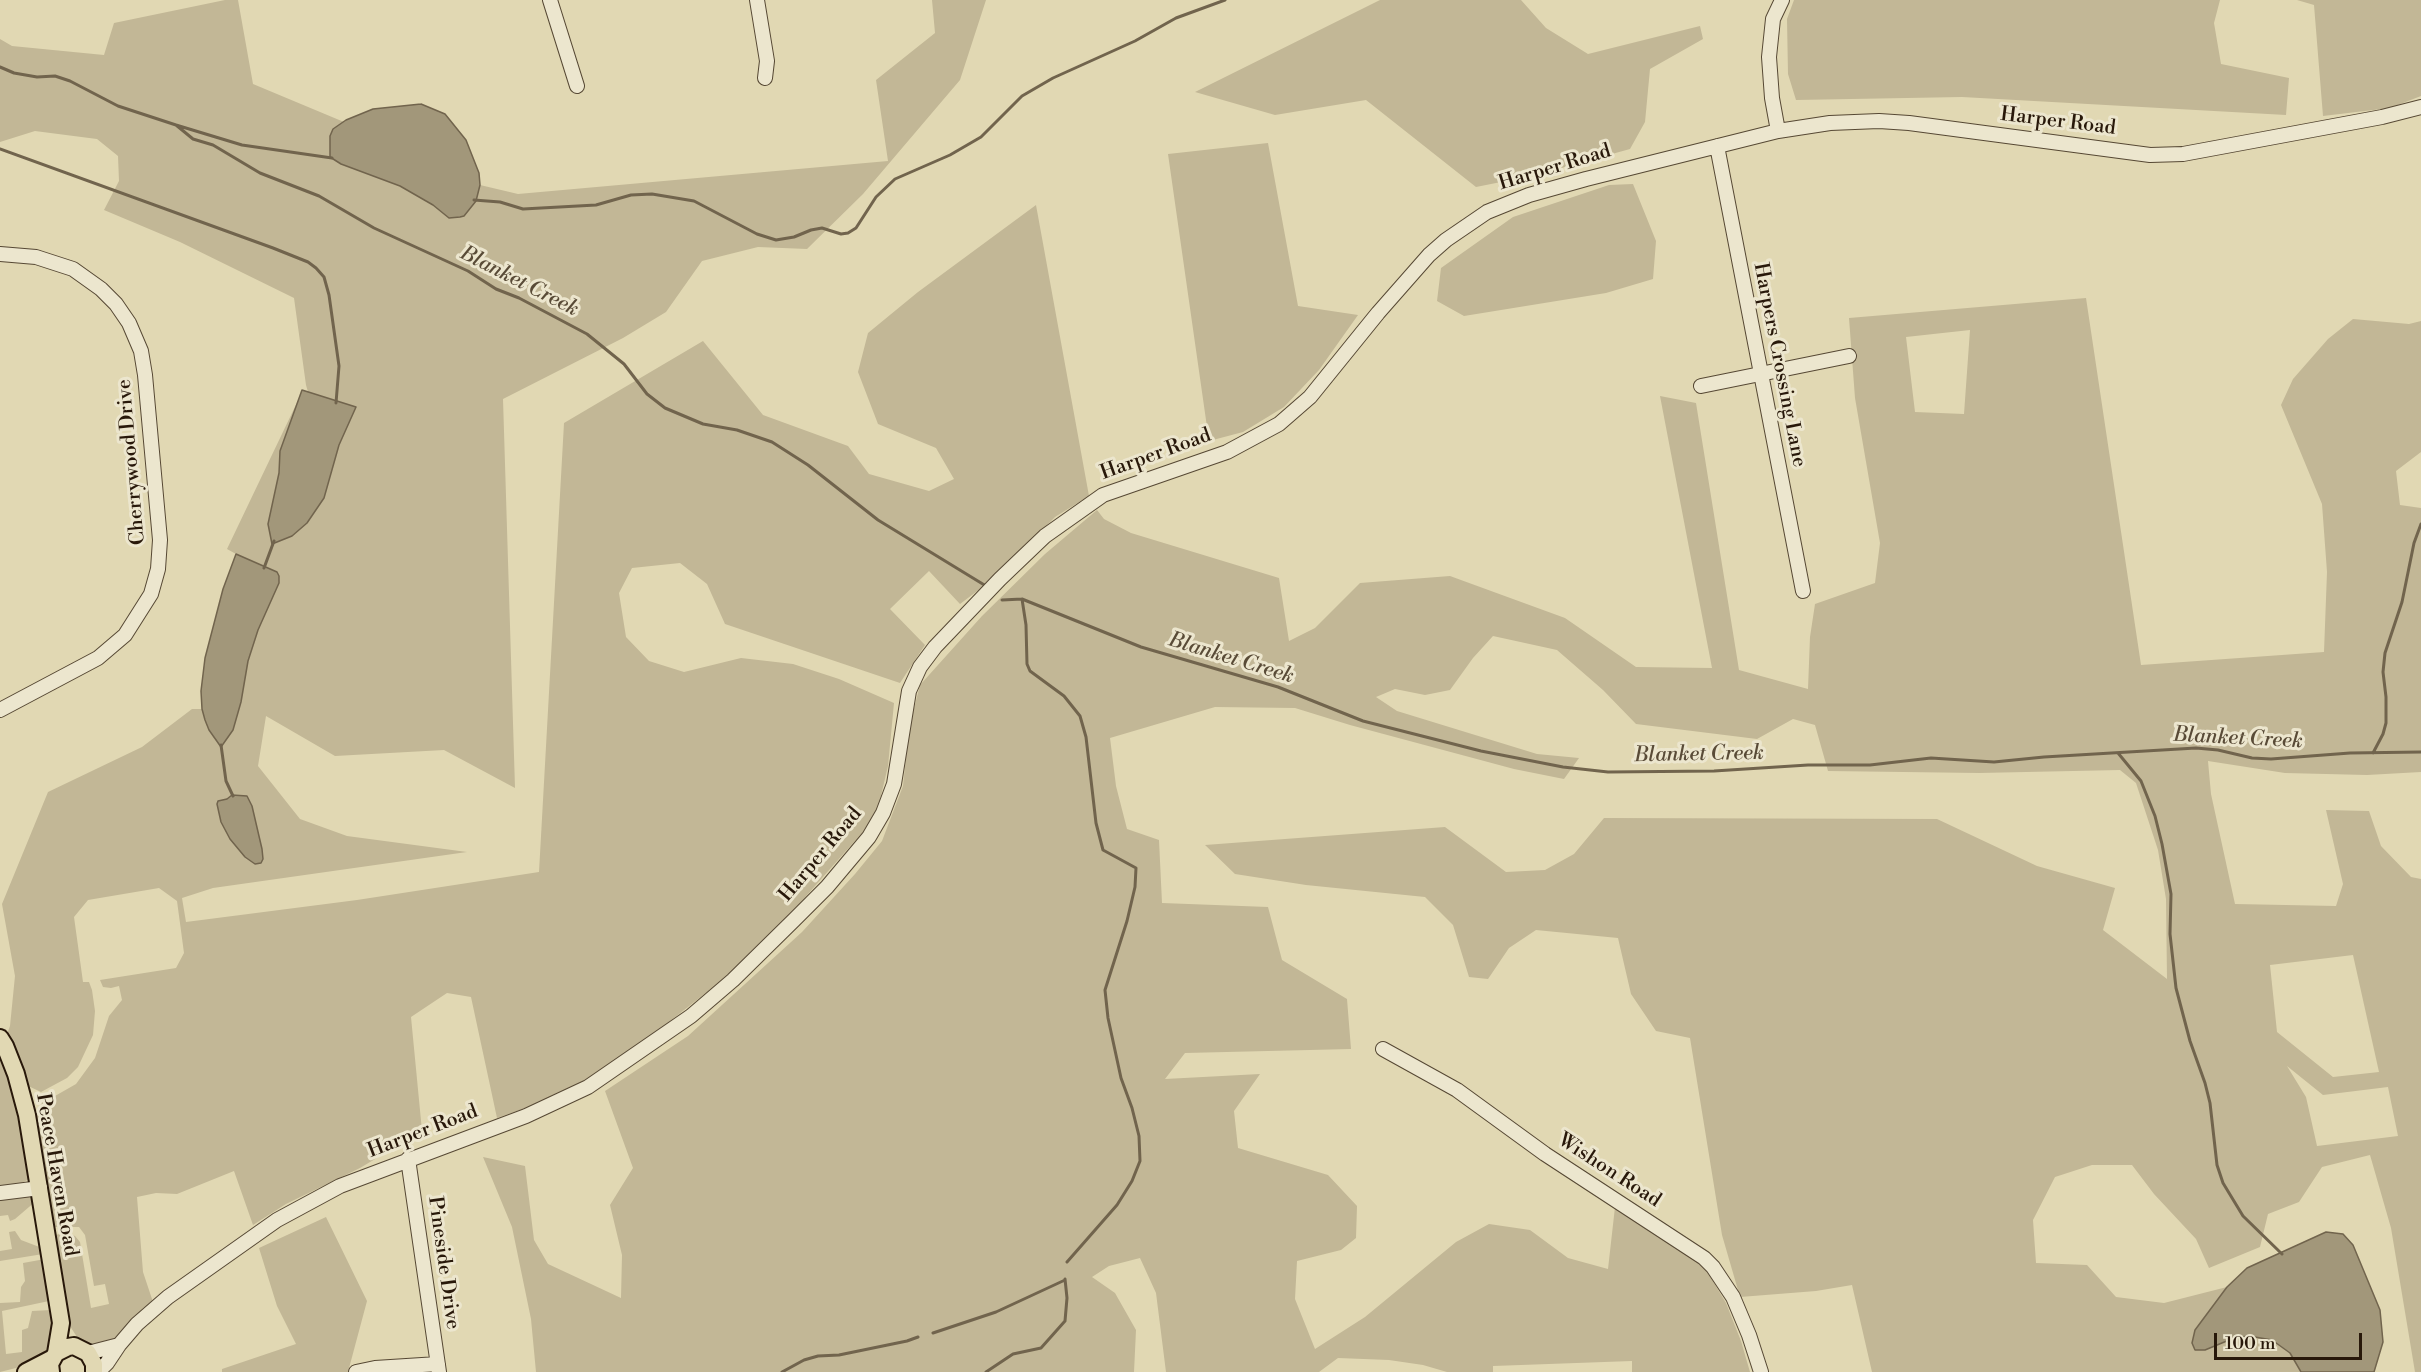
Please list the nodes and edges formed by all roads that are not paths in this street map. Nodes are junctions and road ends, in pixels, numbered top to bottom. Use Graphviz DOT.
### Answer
graph roads {
  1 [pos="550,0"];
  2 [pos="757,0"];
  3 [pos="1782,0"];
  4 [pos="765,78"];
  5 [pos="577,86"];
  6 [pos="2421,106"];
  7 [pos="1778,130"];
  8 [pos="1717,146"];
  9 [pos="0,254"];
  10 [pos="1849,356"];
  11 [pos="1760,375"];
  12 [pos="1701,386"];
  13 [pos="1803,591"];
  14 [pos="0,710"];
  15 [pos="0,1038"];
  16 [pos="1383,1049"];
  17 [pos="408,1159"];
  18 [pos="40,1188"];
  19 [pos="0,1193"];
  20 [pos="61,1323"];
  21 [pos="119,1345"];
  22 [pos="84,1350"];
  23 [pos="53,1361"];
  24 [pos="439,1368"];
  25 [pos="26,1372"];
  26 [pos="96,1372"];
  27 [pos="356,1372"];
  28 [pos="1761,1372"];
  1 -- 5 [label="street"];
  2 -- 4 [label="street"];
  3 -- 7 [label="street"];
  6 -- 7 [label="street, Harper Road"];
  7 -- 8 [label="street, Harper Road"];
  8 -- 11 [label="street, Harpers Crossing Lane"];
  8 -- 17 [label="street, Harper Road"];
  9 -- 14 [label="street, Cherrywood Drive"];
  10 -- 11 [label="street"];
  11 -- 12 [label="street"];
  11 -- 13 [label="street, Harpers Crossing Lane"];
  15 -- 18 [label="main road, Peace Haven Road"];
  16 -- 28 [label="street, Wishon Road"];
  17 -- 21 [label="street, Harper Road"];
  17 -- 24 [label="street, Pineside Drive"];
  18 -- 19 [label="street"];
  18 -- 20 [label="main road, Peace Haven Road"];
  20 -- 22 [label="main road, Peace Haven Road"];
  20 -- 23 [label="main road, Peace Haven Road"];
  21 -- 22 [label="street"];
  21 -- 26 [label="street, Harper Road"];
  22 -- 23 [label="main road"];
  22 -- 26 [label="main road"];
  23 -- 25 [label="main road"];
  24 -- 27 [label="street"];
}
